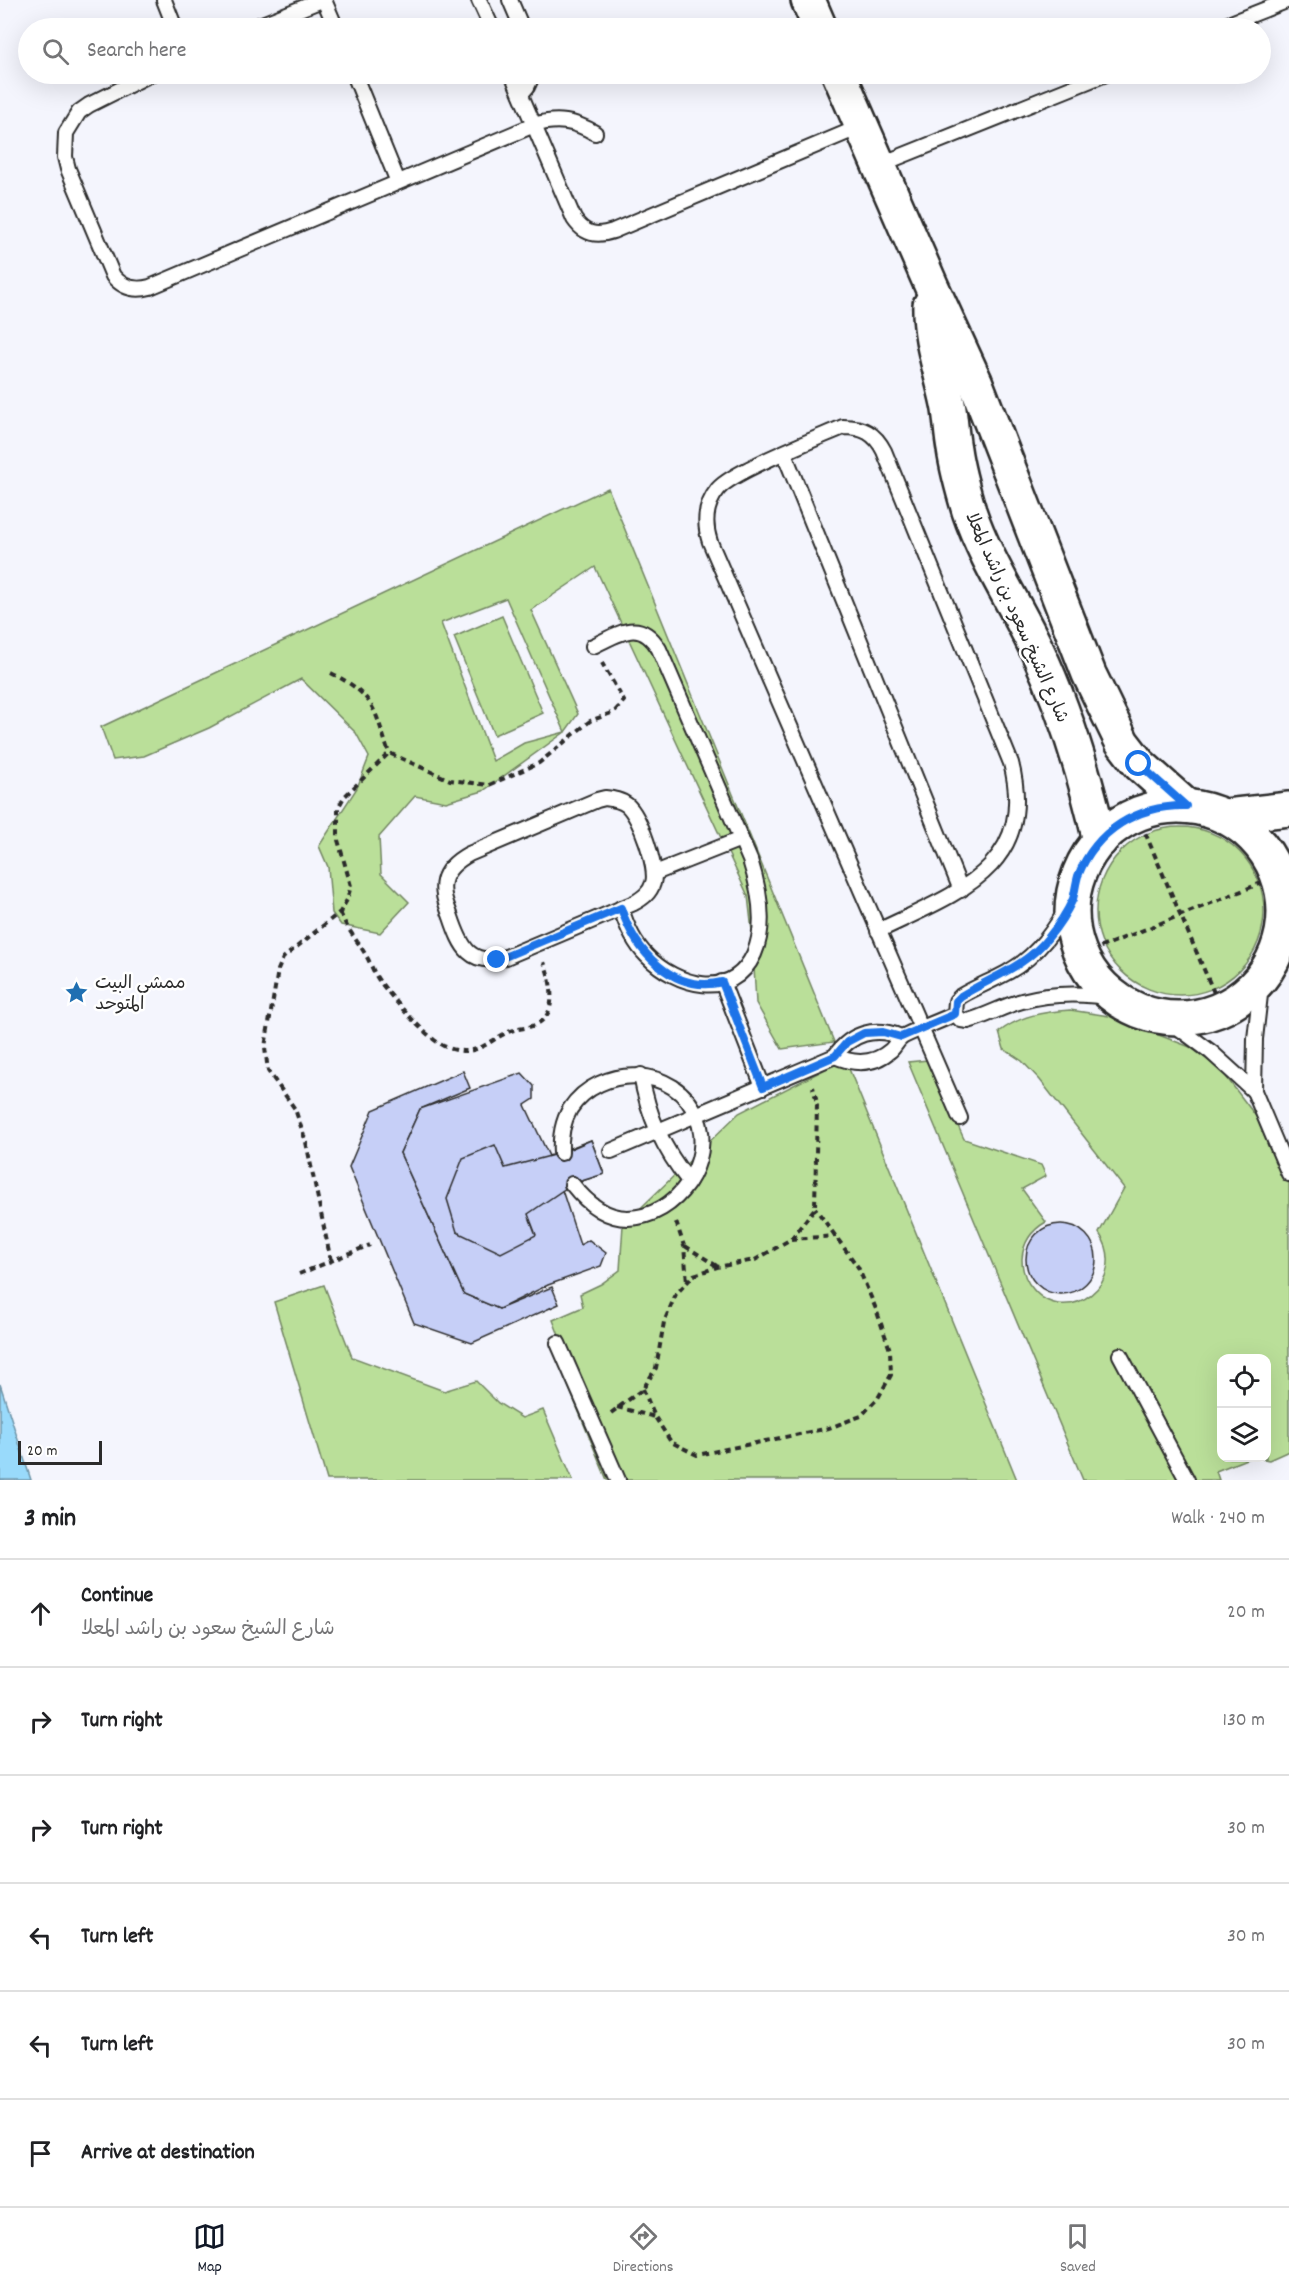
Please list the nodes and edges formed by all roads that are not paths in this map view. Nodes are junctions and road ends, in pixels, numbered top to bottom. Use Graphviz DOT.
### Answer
graph roads {
  1 [pos="164,0"];
  2 [pos="323,0"];
  3 [pos="479,0"];
  4 [pos="510,0"];
  5 [pos="808,0"];
  6 [pos="1288,0"];
  7 [pos="171,18"];
  8 [pos="277,18"];
  9 [pos="331,18"];
  10 [pos="487,18"];
  11 [pos="518,18"];
  12 [pos="816,18"];
  13 [pos="1243,18"];
  14 [pos="131,84"];
  15 [pos="358,84"];
  16 [pos="516,84"];
  17 [pos="528,84"];
  18 [pos="843,84"];
  19 [pos="1081,84"];
  20 [pos="521,94"];
  21 [pos="534,124"];
  22 [pos="862,126"];
  23 [pos="595,133"];
  24 [pos="879,165"];
  25 [pos="398,182"];
  26 [pos="931,285"];
  27 [pos="784,453"];
  28 [pos="593,646"];
  29 [pos="1186,806"];
  30 [pos="1289,809"];
  31 [pos="1226,816"];
  32 [pos="741,839"];
  33 [pos="1100,841"];
  34 [pos="655,873"];
  35 [pos="961,890"];
  36 [pos="1073,898"];
  37 [pos="621,908"];
  38 [pos="1286,924"];
  39 [pos="878,931"];
  40 [pos="1262,977"];
  41 [pos="722,982"];
  42 [pos="1116,998"];
  43 [pos="955,1014"];
  44 [pos="1164,1017"];
  45 [pos="921,1029"];
  46 [pos="901,1037"];
  47 [pos="835,1056"];
  48 [pos="641,1075"];
  49 [pos="763,1087"];
  50 [pos="1254,1091"];
  51 [pos="697,1115"];
  52 [pos="960,1118"];
  53 [pos="656,1131"];
  54 [pos="611,1151"];
  55 [pos="561,1153"];
  56 [pos="1289,1174"];
  57 [pos="689,1182"];
  58 [pos="572,1184"];
  59 [pos="558,1343"];
  60 [pos="1120,1354"];
  61 [pos="618,1480"];
  62 [pos="1186,1480"];
  1 -- 7 [label="lane"];
  2 -- 8 [label="lane"];
  2 -- 9 [label="lane"];
  3 -- 10 [label="lane"];
  4 -- 11 [label="lane"];
  5 -- 12 [label="street"];
  6 -- 13 [label="lane"];
  14 -- 25 [label="lane"];
  15 -- 25 [label="lane"];
  16 -- 20 [label="lane"];
  17 -- 20 [label="lane"];
  18 -- 22 [label="street, شارع الشيخ سعود بن راشد المعلا"];
  19 -- 24 [label="lane"];
  20 -- 21 [label="lane"];
  21 -- 22 [label="lane"];
  21 -- 23 [label="lane"];
  21 -- 25 [label="lane"];
  22 -- 24 [label="street, شارع الشيخ سعود بن راشد المعلا"];
  24 -- 26 [label="street, شارع الشيخ سعود بن راشد المعلا"];
  26 -- 29 [label="street, شارع الشيخ سعود بن راشد المعلا"];
  26 -- 33 [label="street, شارع الشيخ سعود بن راشد المعلا"];
  27 -- 35 [label="lane"];
  27 -- 35 [label="lane"];
  27 -- 39 [label="lane"];
  28 -- 32 [label="lane"];
  29 -- 31 [label="street"];
  29 -- 33 [label="street"];
  30 -- 31 [label="street"];
  31 -- 38 [label="street"];
  32 -- 34 [label="lane"];
  32 -- 41 [label="lane"];
  33 -- 36 [label="street"];
  34 -- 37 [label="lane"];
  34 -- 37 [label="lane"];
  35 -- 39 [label="lane"];
  36 -- 42 [label="street"];
  36 -- 43 [label="lane"];
  37 -- 41 [label="lane"];
  38 -- 40 [label="street"];
  39 -- 45 [label="lane"];
  40 -- 44 [label="street"];
  40 -- 50 [label="lane"];
  41 -- 49 [label="lane"];
  42 -- 43 [label="lane"];
  42 -- 44 [label="street"];
  43 -- 45 [label="lane"];
  44 -- 50 [label="lane"];
  45 -- 46 [label="lane"];
  45 -- 52 [label="lane"];
  46 -- 47 [label="lane"];
  46 -- 47 [label="lane"];
  47 -- 49 [label="lane"];
  48 -- 51 [label="lane"];
  48 -- 53 [label="lane"];
  48 -- 55 [label="lane"];
  49 -- 51 [label="lane"];
  50 -- 56 [label="lane"];
  51 -- 53 [label="lane"];
  51 -- 57 [label="lane"];
  53 -- 54 [label="lane"];
  53 -- 57 [label="lane"];
  57 -- 58 [label="lane"];
  59 -- 61 [label="lane"];
  60 -- 62 [label="lane"];
}
